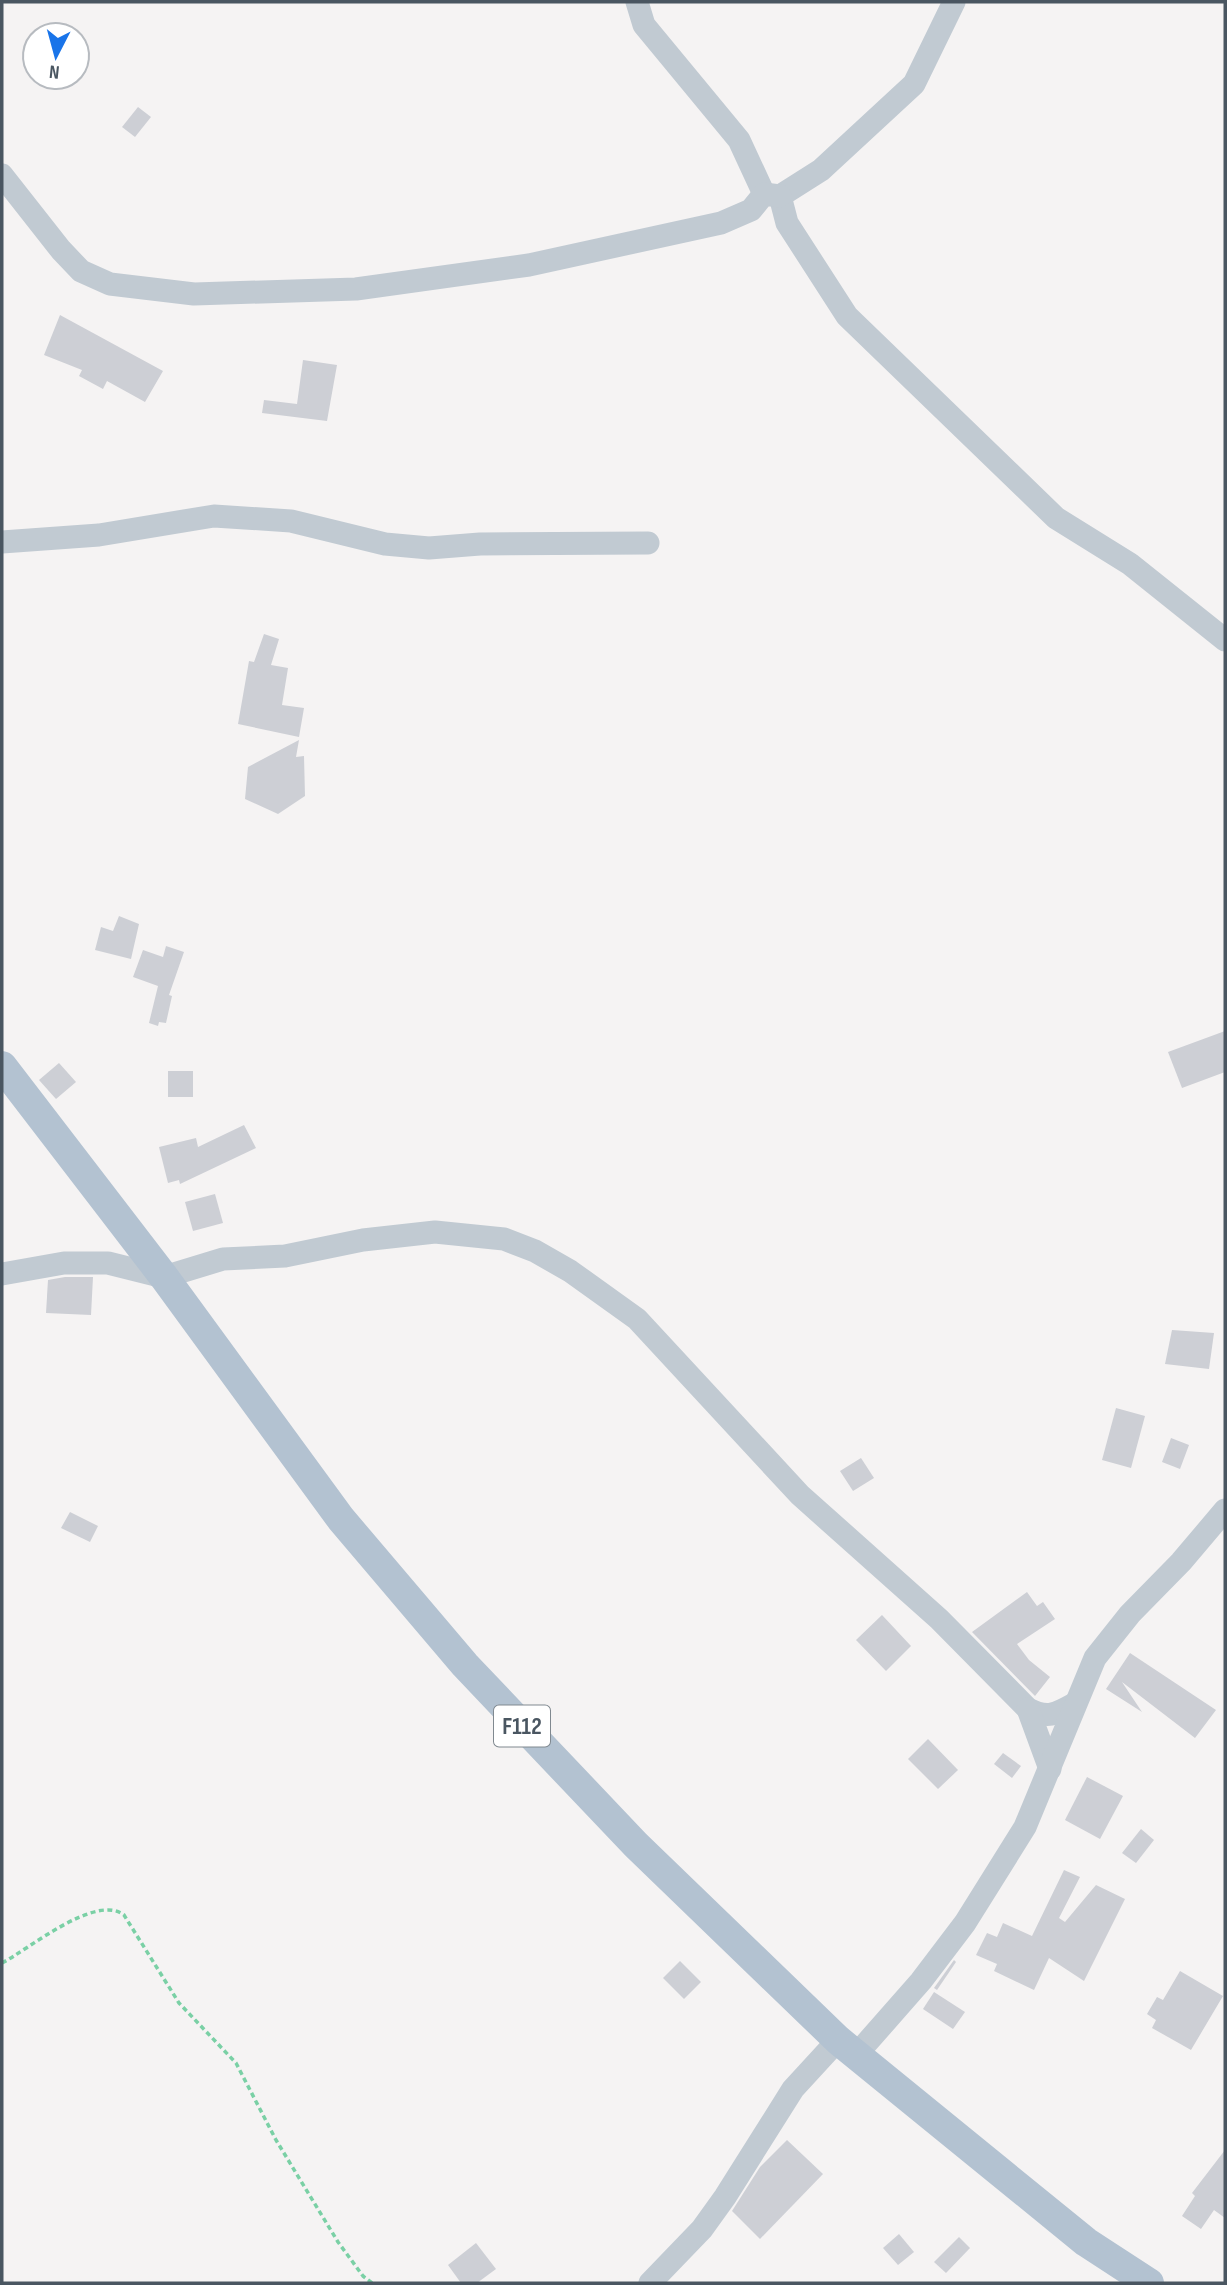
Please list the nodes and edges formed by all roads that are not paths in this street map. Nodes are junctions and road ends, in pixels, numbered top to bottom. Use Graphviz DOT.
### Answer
graph roads {
  1 [pos="637,2"];
  2 [pos="954,2"];
  3 [pos="2,175"];
  4 [pos="772,195"];
  5 [pos="2,542"];
  6 [pos="648,543"];
  7 [pos="1225,640"];
  8 [pos="2,1066"];
  9 [pos="128,1232"];
  10 [pos="108,1263"];
  11 [pos="2,1273"];
  12 [pos="164,1278"];
  13 [pos="1225,1510"];
  14 [pos="1074,1704"];
  15 [pos="1028,1709"];
  16 [pos="1050,1769"];
  17 [pos="847,2048"];
  18 [pos="650,2283"];
  19 [pos="1149,2283"];
  1 -- 4 [label="street"];
  2 -- 4 [label="street"];
  3 -- 4 [label="street"];
  4 -- 7 [label="street"];
  5 -- 6 [label="street"];
  8 -- 9 [label="main road, F112"];
  9 -- 10 [label="street"];
  9 -- 12 [label="main road, F112"];
  10 -- 11 [label="street"];
  10 -- 12 [label="street"];
  12 -- 15 [label="street"];
  12 -- 17 [label="main road, F112"];
  13 -- 14 [label="street"];
  14 -- 15 [label="street"];
  14 -- 16 [label="street"];
  15 -- 16 [label="street"];
  16 -- 17 [label="street"];
  17 -- 18 [label="street"];
  17 -- 19 [label="main road, F112"];
}
